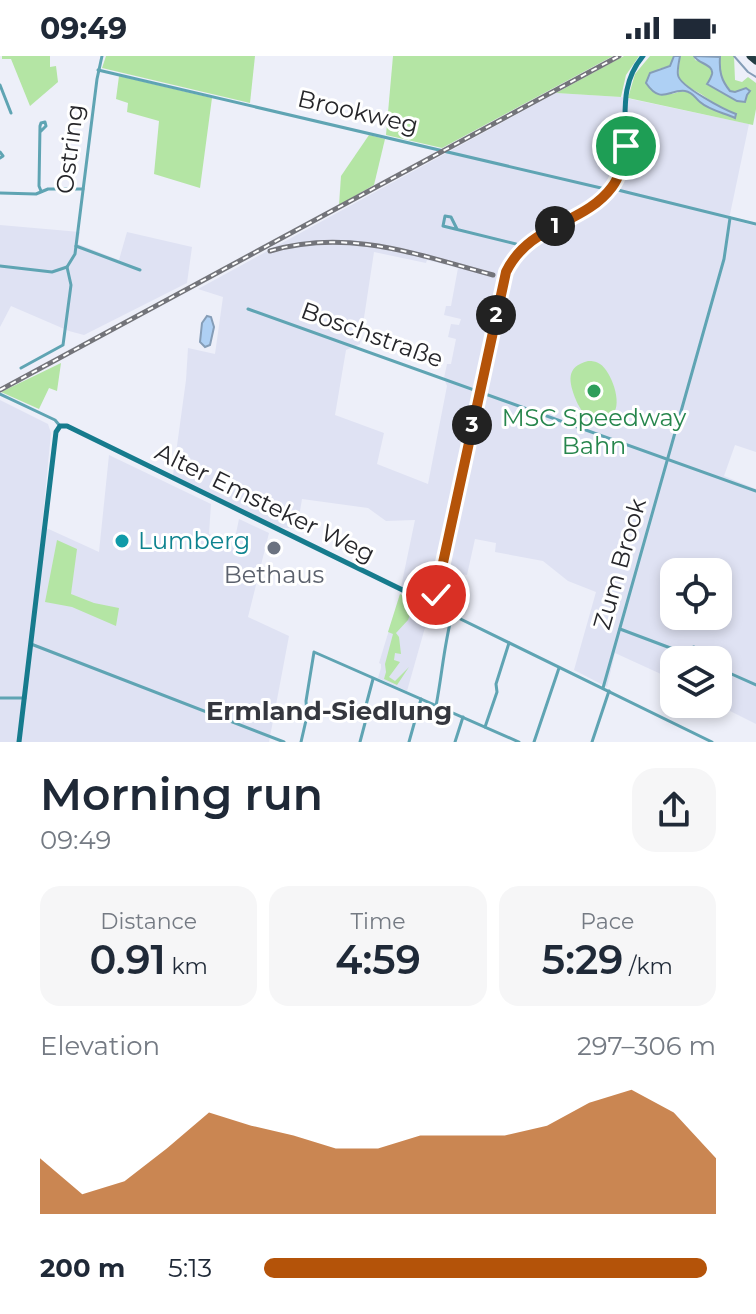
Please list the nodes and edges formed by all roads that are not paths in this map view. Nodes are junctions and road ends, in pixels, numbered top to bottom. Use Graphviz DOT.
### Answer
graph roads {
  1 [pos="102,56"];
  2 [pos="643,56"];
  3 [pos="750,56"];
  4 [pos="756,61"];
  5 [pos="98,70"];
  6 [pos="0,85"];
  7 [pos="11,113"];
  8 [pos="40,132"];
  9 [pos="0,152"];
  10 [pos="0,158"];
  11 [pos="613,186"];
  12 [pos="83,189"];
  13 [pos="41,191"];
  14 [pos="608,192"];
  15 [pos="0,193"];
  16 [pos="730,218"];
  17 [pos="756,224"];
  18 [pos="457,229"];
  19 [pos="76,246"];
  20 [pos="520,249"];
  21 [pos="0,266"];
  22 [pos="67,267"];
  23 [pos="140,270"];
  24 [pos="248,309"];
  25 [pos="21,368"];
  26 [pos="479,392"];
  27 [pos="0,394"];
  28 [pos="60,426"];
  29 [pos="668,460"];
  30 [pos="756,491"];
  31 [pos="431,601"];
  32 [pos="452,615"];
  33 [pos="620,629"];
  34 [pos="510,643"];
  35 [pos="31,644"];
  36 [pos="665,646"];
  37 [pos="559,668"];
  38 [pos="732,674"];
  39 [pos="373,678"];
  40 [pos="756,685"];
  41 [pos="603,688"];
  42 [pos="609,691"];
  43 [pos="0,698"];
  44 [pos="25,698"];
  45 [pos="421,699"];
  46 [pos="436,706"];
  47 [pos="463,717"];
  48 [pos="485,727"];
  49 [pos="19,742"];
  50 [pos="283,742"];
  51 [pos="301,742"];
  52 [pos="360,742"];
  53 [pos="409,742"];
  54 [pos="455,742"];
  55 [pos="519,742"];
  56 [pos="534,742"];
  57 [pos="592,742"];
  58 [pos="710,742"];
  1 -- 5 [label="street, Ostring"];
  2 -- 11 [label="street"];
  3 -- 4 [label="highway"];
  5 -- 12 [label="street, Ostring"];
  5 -- 14 [label="street, Brookweg"];
  6 -- 7 [label="street"];
  8 -- 13 [label="street"];
  9 -- 10 [label="street"];
  11 -- 14 [label="street"];
  11 -- 16 [label="street"];
  12 -- 13 [label="street"];
  12 -- 19 [label="street, Ostring"];
  13 -- 15 [label="street"];
  14 -- 20 [label="street"];
  16 -- 17 [label="street"];
  16 -- 29 [label="street, Zum Brook"];
  18 -- 20 [label="street"];
  19 -- 22 [label="street, Ostring"];
  19 -- 23 [label="street"];
  20 -- 26 [label="street"];
  21 -- 22 [label="street"];
  22 -- 25 [label="street, Ostring"];
  24 -- 26 [label="street, Boschstraße"];
  26 -- 29 [label="street, Boschstraße"];
  26 -- 31 [label="street"];
  27 -- 28 [label="street"];
  28 -- 31 [label="street, Alter Emsteker Weg"];
  28 -- 35 [label="street"];
  29 -- 30 [label="street, Boschstraße"];
  29 -- 33 [label="street, Zum Brook"];
  31 -- 32 [label="street, Alter Emsteker Weg"];
  32 -- 34 [label="street, Alter Emsteker Weg"];
  32 -- 46 [label="street"];
  33 -- 36 [label="street"];
  33 -- 41 [label="street, Zum Brook"];
  34 -- 37 [label="street, Alter Emsteker Weg"];
  34 -- 48 [label="street"];
  35 -- 44 [label="street"];
  35 -- 50 [label="street"];
  37 -- 41 [label="street, Alter Emsteker Weg"];
  37 -- 56 [label="street"];
  38 -- 40 [label="street"];
  39 -- 45 [label="street"];
  39 -- 51 [label="street"];
  39 -- 52 [label="street"];
  41 -- 42 [label="street, Alter Emsteker Weg"];
  42 -- 57 [label="street"];
  42 -- 58 [label="street, Alter Emsteker Weg"];
  43 -- 44 [label="street"];
  44 -- 49 [label="street"];
  45 -- 46 [label="street"];
  45 -- 53 [label="street"];
  46 -- 47 [label="street"];
  47 -- 48 [label="street"];
  47 -- 54 [label="street"];
  48 -- 55 [label="street"];
}
